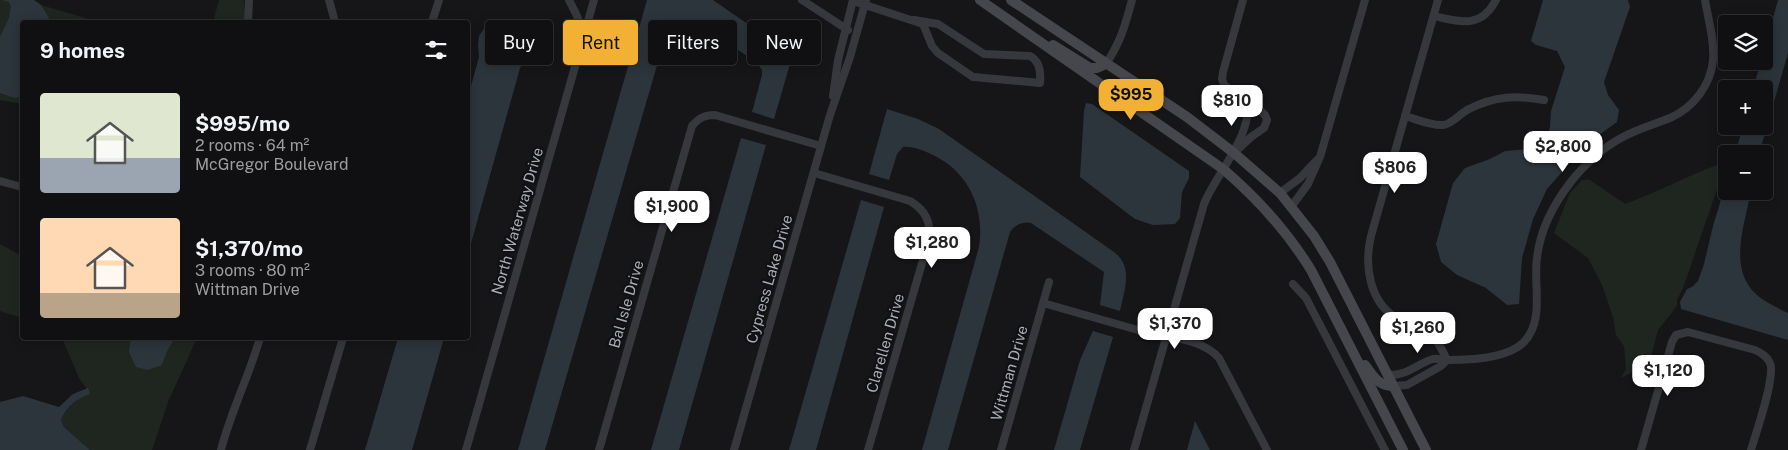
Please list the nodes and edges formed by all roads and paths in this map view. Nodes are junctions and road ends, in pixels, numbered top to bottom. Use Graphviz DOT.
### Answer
graph roads {
  1 [pos="249,0"];
  2 [pos="329,0"];
  3 [pos="440,0"];
  4 [pos="569,0"];
  5 [pos="594,0"];
  6 [pos="802,0"];
  7 [pos="853,0"];
  8 [pos="980,0"];
  9 [pos="1011,0"];
  10 [pos="1132,0"];
  11 [pos="1243,0"];
  12 [pos="1364,0"];
  13 [pos="1438,0"];
  14 [pos="1496,0"];
  15 [pos="1705,0"];
  16 [pos="866,2"];
  17 [pos="1434,16"];
  18 [pos="248,20"];
  19 [pos="334,20"];
  20 [pos="433,20"];
  21 [pos="579,20"];
  22 [pos="589,20"];
  23 [pos="914,20"];
  24 [pos="845,29"];
  25 [pos="1021,29"];
  26 [pos="856,34"];
  27 [pos="1106,64"];
  28 [pos="576,65"];
  29 [pos="1244,98"];
  30 [pos="1544,100"];
  31 [pos="830,115"];
  32 [pos="1405,116"];
  33 [pos="821,146"];
  34 [pos="1234,153"];
  35 [pos="1320,157"];
  36 [pos="1223,169"];
  37 [pos="814,173"];
  38 [pos="0,181"];
  39 [pos="20,186"];
  40 [pos="1280,193"];
  41 [pos="1291,207"];
  42 [pos="1049,282"];
  43 [pos="1293,284"];
  44 [pos="1043,303"];
  45 [pos="1166,338"];
  46 [pos="259,340"];
  47 [pos="342,340"];
  48 [pos="1347,340"];
  49 [pos="1447,360"];
  50 [pos="1387,375"];
  51 [pos="1393,386"];
  52 [pos="221,450"];
  53 [pos="310,450"];
  54 [pos="466,450"];
  55 [pos="599,450"];
  56 [pos="734,450"];
  57 [pos="868,450"];
  58 [pos="1001,450"];
  59 [pos="1134,450"];
  60 [pos="1267,450"];
  61 [pos="1385,450"];
  62 [pos="1403,450"];
  63 [pos="1426,450"];
  64 [pos="1641,450"];
  65 [pos="1751,450"];
  1 -- 18 [label="street"];
  2 -- 19 [label="street"];
  3 -- 20 [label="street"];
  4 -- 21 [label="street"];
  5 -- 22 [label="street, North Waterway Drive"];
  6 -- 24 [label="street"];
  7 -- 16 [label="street"];
  7 -- 24 [label="street, Cypress Lake Drive"];
  8 -- 25 [label="main road"];
  9 -- 27 [label="main road"];
  10 -- 27 [label="street"];
  11 -- 29 [label="street"];
  12 -- 35 [label="street"];
  13 -- 17 [label="street"];
  14 -- 17 [label="street"];
  15 -- 49 [label="street"];
  16 -- 23 [label="street"];
  16 -- 26 [label="street, Cypress Lake Drive"];
  17 -- 32 [label="street"];
  23 -- 23 [label="street"];
  24 -- 26 [label="street"];
  24 -- 31 [label="street, Cypress Lake Drive"];
  25 -- 27 [label="main road"];
  25 -- 36 [label="main road"];
  26 -- 31 [label="street, Cypress Lake Drive"];
  27 -- 34 [label="main road"];
  28 -- 54 [label="street, North Waterway Drive"];
  29 -- 34 [label="street"];
  29 -- 34 [label="street"];
  30 -- 32 [label="street"];
  31 -- 33 [label="street, Cypress Lake Drive"];
  32 -- 49 [label="street"];
  33 -- 37 [label="street, Cypress Lake Drive"];
  33 -- 55 [label="street, Bal Isle Drive"];
  34 -- 36 [label="street"];
  34 -- 40 [label="main road"];
  35 -- 40 [label="street"];
  35 -- 41 [label="street"];
  36 -- 45 [label="street"];
  36 -- 48 [label="main road"];
  37 -- 56 [label="street, Cypress Lake Drive"];
  37 -- 57 [label="street, Clarellen Drive"];
  38 -- 39 [label="street"];
  40 -- 41 [label="main road"];
  41 -- 50 [label="main road"];
  42 -- 44 [label="street, Wittman Drive"];
  43 -- 61 [label="street"];
  44 -- 45 [label="street"];
  44 -- 58 [label="street, Wittman Drive"];
  45 -- 59 [label="street"];
  45 -- 60 [label="street"];
  46 -- 52 [label="street"];
  47 -- 53 [label="street"];
  48 -- 51 [label="main road"];
  48 -- 62 [label="main road"];
  49 -- 50 [label="street"];
  49 -- 51 [label="street"];
  50 -- 51 [label="main road"];
  51 -- 63 [label="main road"];
  64 -- 65 [label="street"];
}
